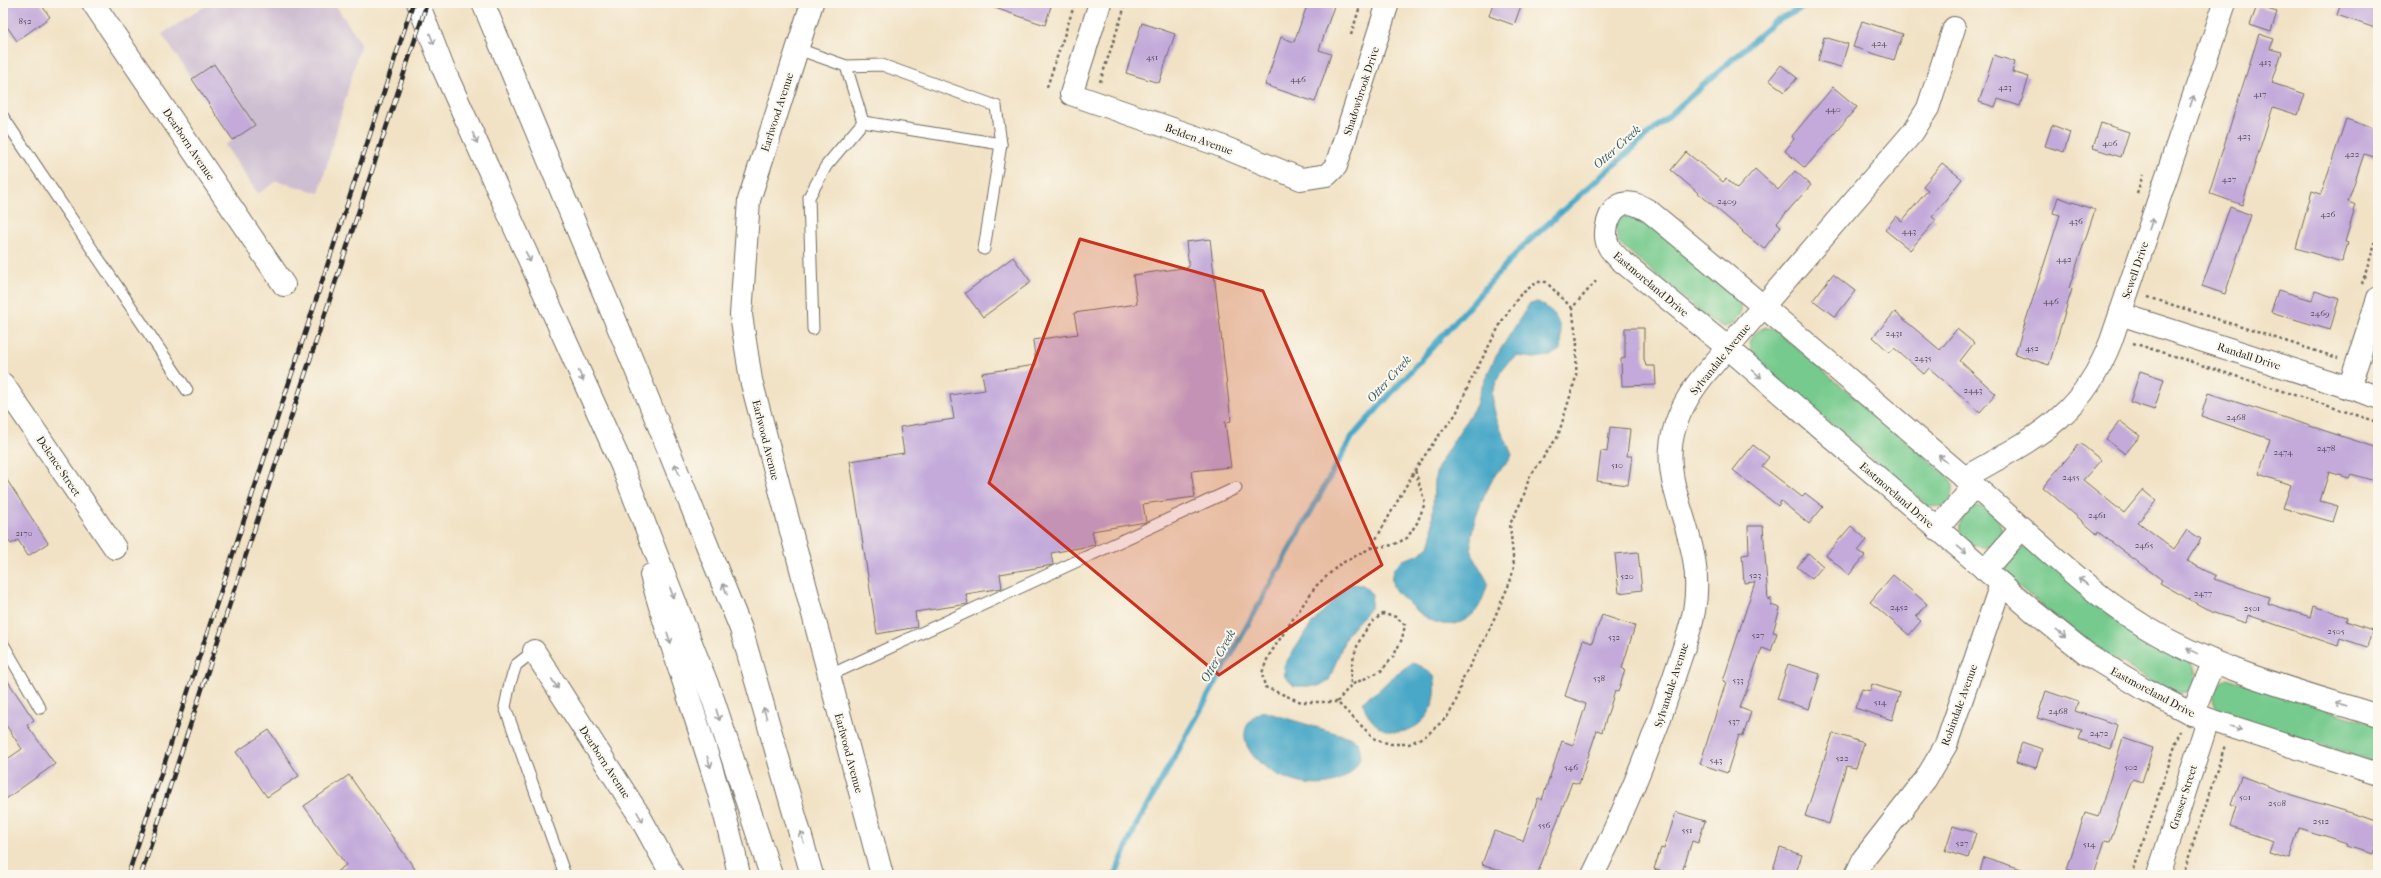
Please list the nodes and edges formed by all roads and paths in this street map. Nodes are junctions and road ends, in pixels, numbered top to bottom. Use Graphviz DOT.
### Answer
graph roads {
  1 [pos="93,3"];
  2 [pos="418,3"];
  3 [pos="483,3"];
  4 [pos="812,3"];
  5 [pos="1075,3"];
  6 [pos="1100,3"];
  7 [pos="1126,3"];
  8 [pos="1361,3"];
  9 [pos="1388,3"];
  10 [pos="2225,3"];
  11 [pos="1954,28"];
  12 [pos="1351,35"];
  13 [pos="798,49"];
  14 [pos="846,66"];
  15 [pos="1047,87"];
  16 [pos="1094,102"];
  17 [pos="3,117"];
  18 [pos="863,122"];
  19 [pos="1001,144"];
  20 [pos="1327,175"];
  21 [pos="2142,175"];
  22 [pos="2136,197"];
  23 [pos="2378,234"];
  24 [pos="984,249"];
  25 [pos="1597,280"];
  26 [pos="284,285"];
  27 [pos="2148,289"];
  28 [pos="2370,291"];
  29 [pos="1763,307"];
  30 [pos="1572,308"];
  31 [pos="2120,314"];
  32 [pos="813,329"];
  33 [pos="2129,347"];
  34 [pos="1728,348"];
  35 [pos="2341,351"];
  36 [pos="3,384"];
  37 [pos="2349,388"];
  38 [pos="187,390"];
  39 [pos="2378,397"];
  40 [pos="2378,422"];
  41 [pos="622,466"];
  42 [pos="1415,470"];
  43 [pos="1969,482"];
  44 [pos="1236,488"];
  45 [pos="2022,528"];
  46 [pos="1936,529"];
  47 [pos="115,548"];
  48 [pos="1371,548"];
  49 [pos="1993,577"];
  50 [pos="3,644"];
  51 [pos="534,651"];
  52 [pos="2214,661"];
  53 [pos="828,676"];
  54 [pos="1351,685"];
  55 [pos="1337,702"];
  56 [pos="40,708"];
  57 [pos="2378,716"];
  58 [pos="2201,722"];
  59 [pos="2378,774"];
  60 [pos="565,875"];
  61 [pos="672,875"];
  62 [pos="739,875"];
  63 [pos="771,875"];
  64 [pos="812,875"];
  65 [pos="882,875"];
  66 [pos="1593,875"];
  67 [pos="1856,875"];
  68 [pos="2132,875"];
  69 [pos="2158,875"];
  70 [pos="2183,875"];
  1 -- 26 [label="main road, Dearborn Avenue"];
  2 -- 41 [label="main road, one-way"];
  64 -- 3 [label="main road, one-way"];
  4 -- 13 [label="main road, Earlwood Avenue"];
  5 -- 15 [label="path"];
  6 -- 16 [label="main road, Belden Avenue"];
  7 -- 16 [label="path"];
  8 -- 12 [label="path"];
  9 -- 20 [label="main road, Shadowbrook Drive"];
  31 -- 10 [label="main road, Sewell Drive, one-way"];
  11 -- 29 [label="main road, Sylvandale Avenue"];
  13 -- 14 [label="lane"];
  13 -- 53 [label="main road, Earlwood Avenue"];
  14 -- 18 [label="lane"];
  14 -- 19 [label="lane"];
  16 -- 20 [label="main road, Belden Avenue"];
  17 -- 38 [label="lane"];
  18 -- 19 [label="lane"];
  18 -- 32 [label="lane"];
  19 -- 24 [label="lane"];
  21 -- 22 [label="path"];
  23 -- 28 [label="path"];
  25 -- 30 [label="path"];
  27 -- 35 [label="path"];
  28 -- 37 [label="main road"];
  29 -- 34 [label="main road, Sylvandale Avenue"];
  29 -- 34 [label="main road, Eastmoreland Drive"];
  43 -- 29 [label="main road, Eastmoreland Drive, one-way"];
  30 -- 42 [label="path"];
  30 -- 55 [label="path"];
  31 -- 37 [label="main road, Randall Drive"];
  31 -- 43 [label="main road, Sewell Drive"];
  33 -- 40 [label="path"];
  34 -- 46 [label="main road, Eastmoreland Drive, one-way"];
  34 -- 66 [label="main road, Sylvandale Avenue"];
  36 -- 47 [label="main road, Delence Street"];
  37 -- 39 [label="main road, Randall Drive"];
  41 -- 62 [label="main road, one-way"];
  41 -- 63 [label="main road, one-way"];
  42 -- 48 [label="path"];
  42 -- 48 [label="path"];
  43 -- 45 [label="main road, Eastmoreland Drive"];
  43 -- 46 [label="main road, Sewell Drive"];
  44 -- 53 [label="lane"];
  45 -- 49 [label="main road"];
  52 -- 45 [label="main road, Eastmoreland Drive, one-way"];
  46 -- 49 [label="main road, Eastmoreland Drive, one-way"];
  48 -- 55 [label="path"];
  49 -- 58 [label="main road, Eastmoreland Drive, one-way"];
  49 -- 67 [label="main road, Robindale Avenue"];
  50 -- 56 [label="lane"];
  51 -- 60 [label="lane"];
  51 -- 61 [label="main road, Dearborn Avenue, one-way"];
  57 -- 52 [label="main road, Eastmoreland Drive, one-way"];
  52 -- 58 [label="main road, Grasser Street"];
  53 -- 65 [label="main road, Earlwood Avenue"];
  54 -- 54 [label="path"];
  54 -- 55 [label="path"];
  58 -- 59 [label="main road, Eastmoreland Drive, one-way"];
  58 -- 68 [label="path"];
  58 -- 69 [label="main road, Grasser Street"];
  58 -- 70 [label="path"];
}
